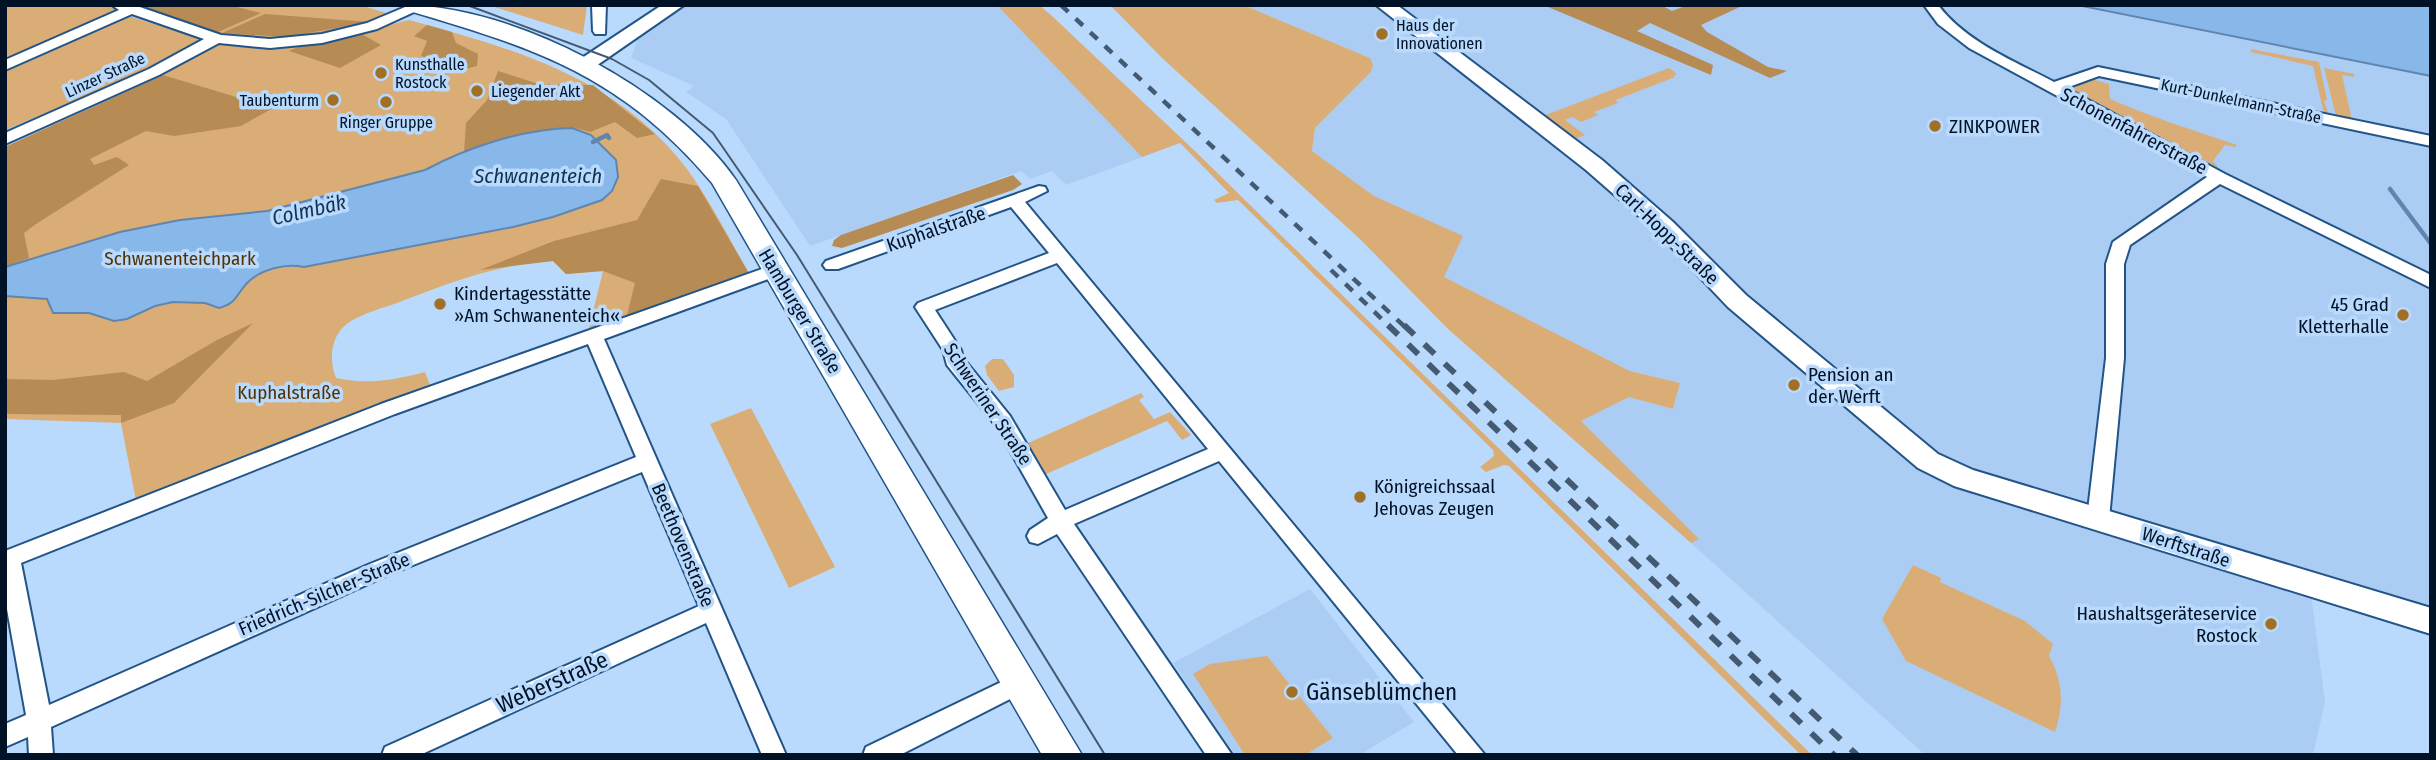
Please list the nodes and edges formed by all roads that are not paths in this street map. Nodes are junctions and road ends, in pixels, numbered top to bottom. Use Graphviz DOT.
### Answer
graph roads {
  1 [pos="599,5"];
  2 [pos="675,5"];
  3 [pos="1385,5"];
  4 [pos="1931,5"];
  5 [pos="416,6"];
  6 [pos="126,7"];
  7 [pos="600,31"];
  8 [pos="217,38"];
  9 [pos="586,64"];
  10 [pos="5,66"];
  11 [pos="2053,88"];
  12 [pos="5,139"];
  13 [pos="2431,141"];
  14 [pos="2219,177"];
  15 [pos="1039,191"];
  16 [pos="1016,202"];
  17 [pos="1061,255"];
  18 [pos="832,265"];
  19 [pos="776,271"];
  20 [pos="2431,282"];
  21 [pos="593,335"];
  22 [pos="1223,451"];
  23 [pos="647,461"];
  24 [pos="1942,470"];
  25 [pos="2098,519"];
  26 [pos="1060,521"];
  27 [pos="1038,536"];
  28 [pos="7,560"];
  29 [pos="712,610"];
  30 [pos="2431,621"];
  31 [pos="1020,683"];
  32 [pos="39,719"];
  33 [pos="5,736"];
  34 [pos="41,755"];
  35 [pos="394,755"];
  36 [pos="774,755"];
  37 [pos="875,755"];
  38 [pos="1063,755"];
  39 [pos="1220,755"];
  40 [pos="1474,755"];
  1 -- 7 [label="street"];
  2 -- 9 [label="street"];
  3 -- 24 [label="street, Carl-Hopp-Straße"];
  4 -- 11 [label="street, Schonenfahrerstraße"];
  5 -- 8 [label="street"];
  5 -- 9 [label="main road, Hamburger Straße"];
  6 -- 8 [label="street"];
  6 -- 10 [label="street"];
  8 -- 12 [label="street, Linzer Straße"];
  9 -- 19 [label="main road, Hamburger Straße"];
  11 -- 13 [label="street, Kurt-Dunkelmann-Straße"];
  11 -- 14 [label="street, Schonenfahrerstraße"];
  14 -- 20 [label="street"];
  14 -- 25 [label="street, Schonenfahrerstraße"];
  15 -- 16 [label="street, Kuphalstraße"];
  16 -- 17 [label="street"];
  16 -- 18 [label="street, Kuphalstraße"];
  17 -- 22 [label="street"];
  17 -- 26 [label="street, Schweriner Straße"];
  19 -- 21 [label="street"];
  19 -- 31 [label="main road, Hamburger Straße"];
  21 -- 23 [label="street, Beethovenstraße"];
  21 -- 28 [label="street"];
  22 -- 26 [label="street"];
  22 -- 40 [label="street"];
  23 -- 29 [label="street, Beethovenstraße"];
  23 -- 32 [label="street, Friedrich-Silcher-Straße"];
  24 -- 25 [label="street, Werftstraße"];
  25 -- 30 [label="street, Werftstraße"];
  26 -- 27 [label="street"];
  26 -- 39 [label="street, Schweriner Straße"];
  28 -- 32 [label="street"];
  29 -- 35 [label="street, Weberstraße"];
  29 -- 36 [label="street, Beethovenstraße"];
  31 -- 37 [label="street"];
  31 -- 38 [label="main road, Hamburger Straße"];
  32 -- 33 [label="street, Friedrich-Silcher-Straße"];
  32 -- 34 [label="street"];
}
